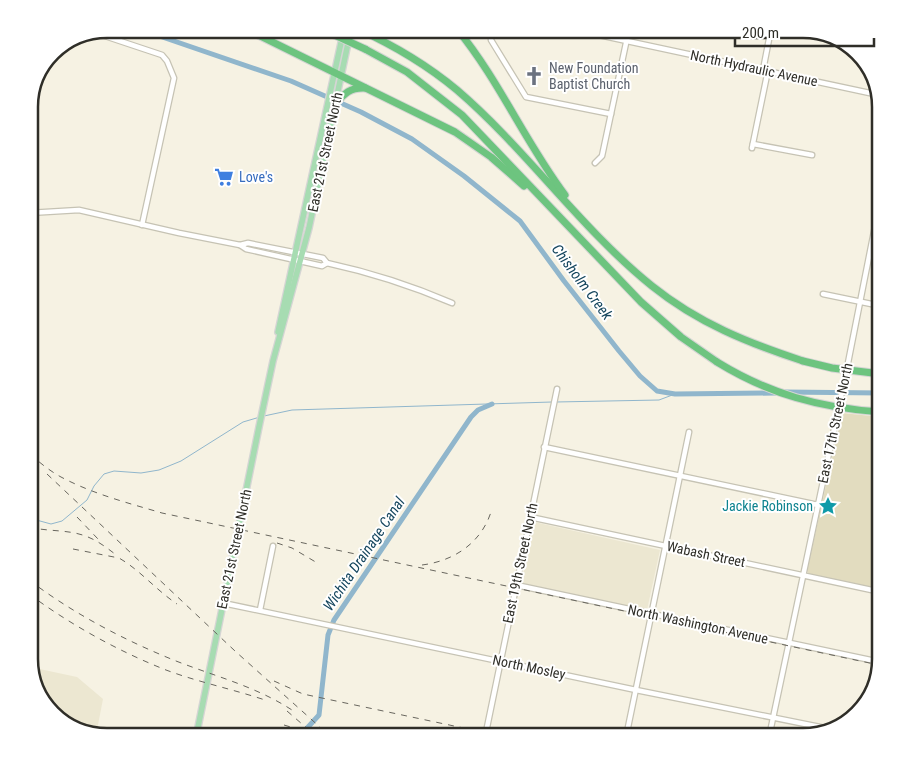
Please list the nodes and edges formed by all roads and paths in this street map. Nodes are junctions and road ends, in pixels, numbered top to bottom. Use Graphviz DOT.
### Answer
graph roads {
  1 [pos="111,38"];
  2 [pos="264,38"];
  3 [pos="341,38"];
  4 [pos="342,38"];
  5 [pos="350,38"];
  6 [pos="377,38"];
  7 [pos="464,38"];
  8 [pos="491,38"];
  9 [pos="616,38"];
  10 [pos="769,38"];
  11 [pos="626,40"];
  12 [pos="766,70"];
  13 [pos="334,72"];
  14 [pos="342,75"];
  15 [pos="368,88"];
  16 [pos="871,93"];
  17 [pos="335,104"];
  18 [pos="611,114"];
  19 [pos="812,155"];
  20 [pos="595,163"];
  21 [pos="38,212"];
  22 [pos="562,220"];
  23 [pos="142,225"];
  24 [pos="588,225"];
  25 [pos="872,241"];
  26 [pos="240,245"];
  27 [pos="295,252"];
  28 [pos="302,254"];
  29 [pos="294,260"];
  30 [pos="300,261"];
  31 [pos="327,263"];
  32 [pos="823,294"];
  33 [pos="860,301"];
  34 [pos="452,303"];
  35 [pos="872,304"];
  36 [pos="273,361"];
  37 [pos="872,373"];
  38 [pos="557,389"];
  39 [pos="872,411"];
  40 [pos="689,432"];
  41 [pos="544,447"];
  42 [pos="681,477"];
  43 [pos="818,505"];
  44 [pos="530,517"];
  45 [pos="273,546"];
  46 [pos="666,546"];
  47 [pos="803,575"];
  48 [pos="516,585"];
  49 [pos="872,590"];
  50 [pos="223,603"];
  51 [pos="260,610"];
  52 [pos="652,614"];
  53 [pos="789,644"];
  54 [pos="872,660"];
  55 [pos="500,661"];
  56 [pos="636,690"];
  57 [pos="773,717"];
  58 [pos="818,727"];
  59 [pos="198,728"];
  60 [pos="487,728"];
  61 [pos="628,728"];
  62 [pos="771,728"];
  1 -- 23 [label="street"];
  2 -- 13 [label="highway"];
  3 -- 22 [label="highway, bridge"];
  4 -- 13 [label="main road, East 21st Street North"];
  5 -- 14 [label="main road, East 21st Street North"];
  6 -- 24 [label="highway"];
  7 -- 24 [label="highway"];
  8 -- 18 [label="street"];
  9 -- 11 [label="street, North Hydraulic Avenue"];
  10 -- 12 [label="street"];
  11 -- 12 [label="street, North Hydraulic Avenue"];
  11 -- 18 [label="street"];
  12 -- 16 [label="street, North Hydraulic Avenue"];
  12 -- 19 [label="street"];
  13 -- 14 [label="highway"];
  13 -- 27 [label="main road, East 21st Street North"];
  14 -- 15 [label="highway"];
  14 -- 17 [label="main road, East 21st Street North"];
  15 -- 17 [label="highway"];
  15 -- 22 [label="highway"];
  17 -- 28 [label="main road, East 21st Street North"];
  18 -- 20 [label="street"];
  21 -- 23 [label="street"];
  22 -- 39 [label="highway, bridge"];
  23 -- 26 [label="street"];
  24 -- 37 [label="highway, bridge"];
  25 -- 33 [label="street, East 17th Street North"];
  26 -- 27 [label="street"];
  26 -- 29 [label="street"];
  27 -- 28 [label="street"];
  27 -- 29 [label="main road, East 21st Street North"];
  28 -- 30 [label="main road, East 21st Street North"];
  28 -- 31 [label="street"];
  29 -- 30 [label="street"];
  29 -- 36 [label="main road, East 21st Street North"];
  30 -- 31 [label="street"];
  30 -- 36 [label="main road, East 21st Street North"];
  31 -- 34 [label="street"];
  32 -- 33 [label="street"];
  33 -- 35 [label="street"];
  33 -- 43 [label="street, East 17th Street North"];
  36 -- 50 [label="main road, East 21st Street North"];
  38 -- 41 [label="street, East 19th Street North"];
  40 -- 42 [label="street"];
  41 -- 42 [label="street"];
  41 -- 44 [label="street, East 19th Street North"];
  42 -- 43 [label="street"];
  42 -- 46 [label="street"];
  43 -- 47 [label="street, East 17th Street North"];
  44 -- 46 [label="street, Wabash Street"];
  44 -- 48 [label="street, East 19th Street North"];
  45 -- 51 [label="street"];
  46 -- 47 [label="street, Wabash Street"];
  46 -- 52 [label="street"];
  47 -- 49 [label="street, Wabash Street"];
  47 -- 53 [label="street, East 17th Street North"];
  48 -- 52 [label="street, North Washington Avenue"];
  48 -- 55 [label="street, East 19th Street North"];
  50 -- 51 [label="street, North Mosley"];
  50 -- 59 [label="main road, East 21st Street North"];
  51 -- 55 [label="street, North Mosley"];
  52 -- 53 [label="street, North Washington Avenue"];
  52 -- 56 [label="street"];
  53 -- 54 [label="street, North Washington Avenue"];
  53 -- 57 [label="street, East 17th Street North"];
  55 -- 56 [label="street, North Mosley"];
  55 -- 60 [label="street, East 19th Street North"];
  56 -- 57 [label="street, North Mosley"];
  56 -- 61 [label="street"];
  57 -- 58 [label="street, North Mosley"];
  57 -- 62 [label="street, East 17th Street North"];
}
